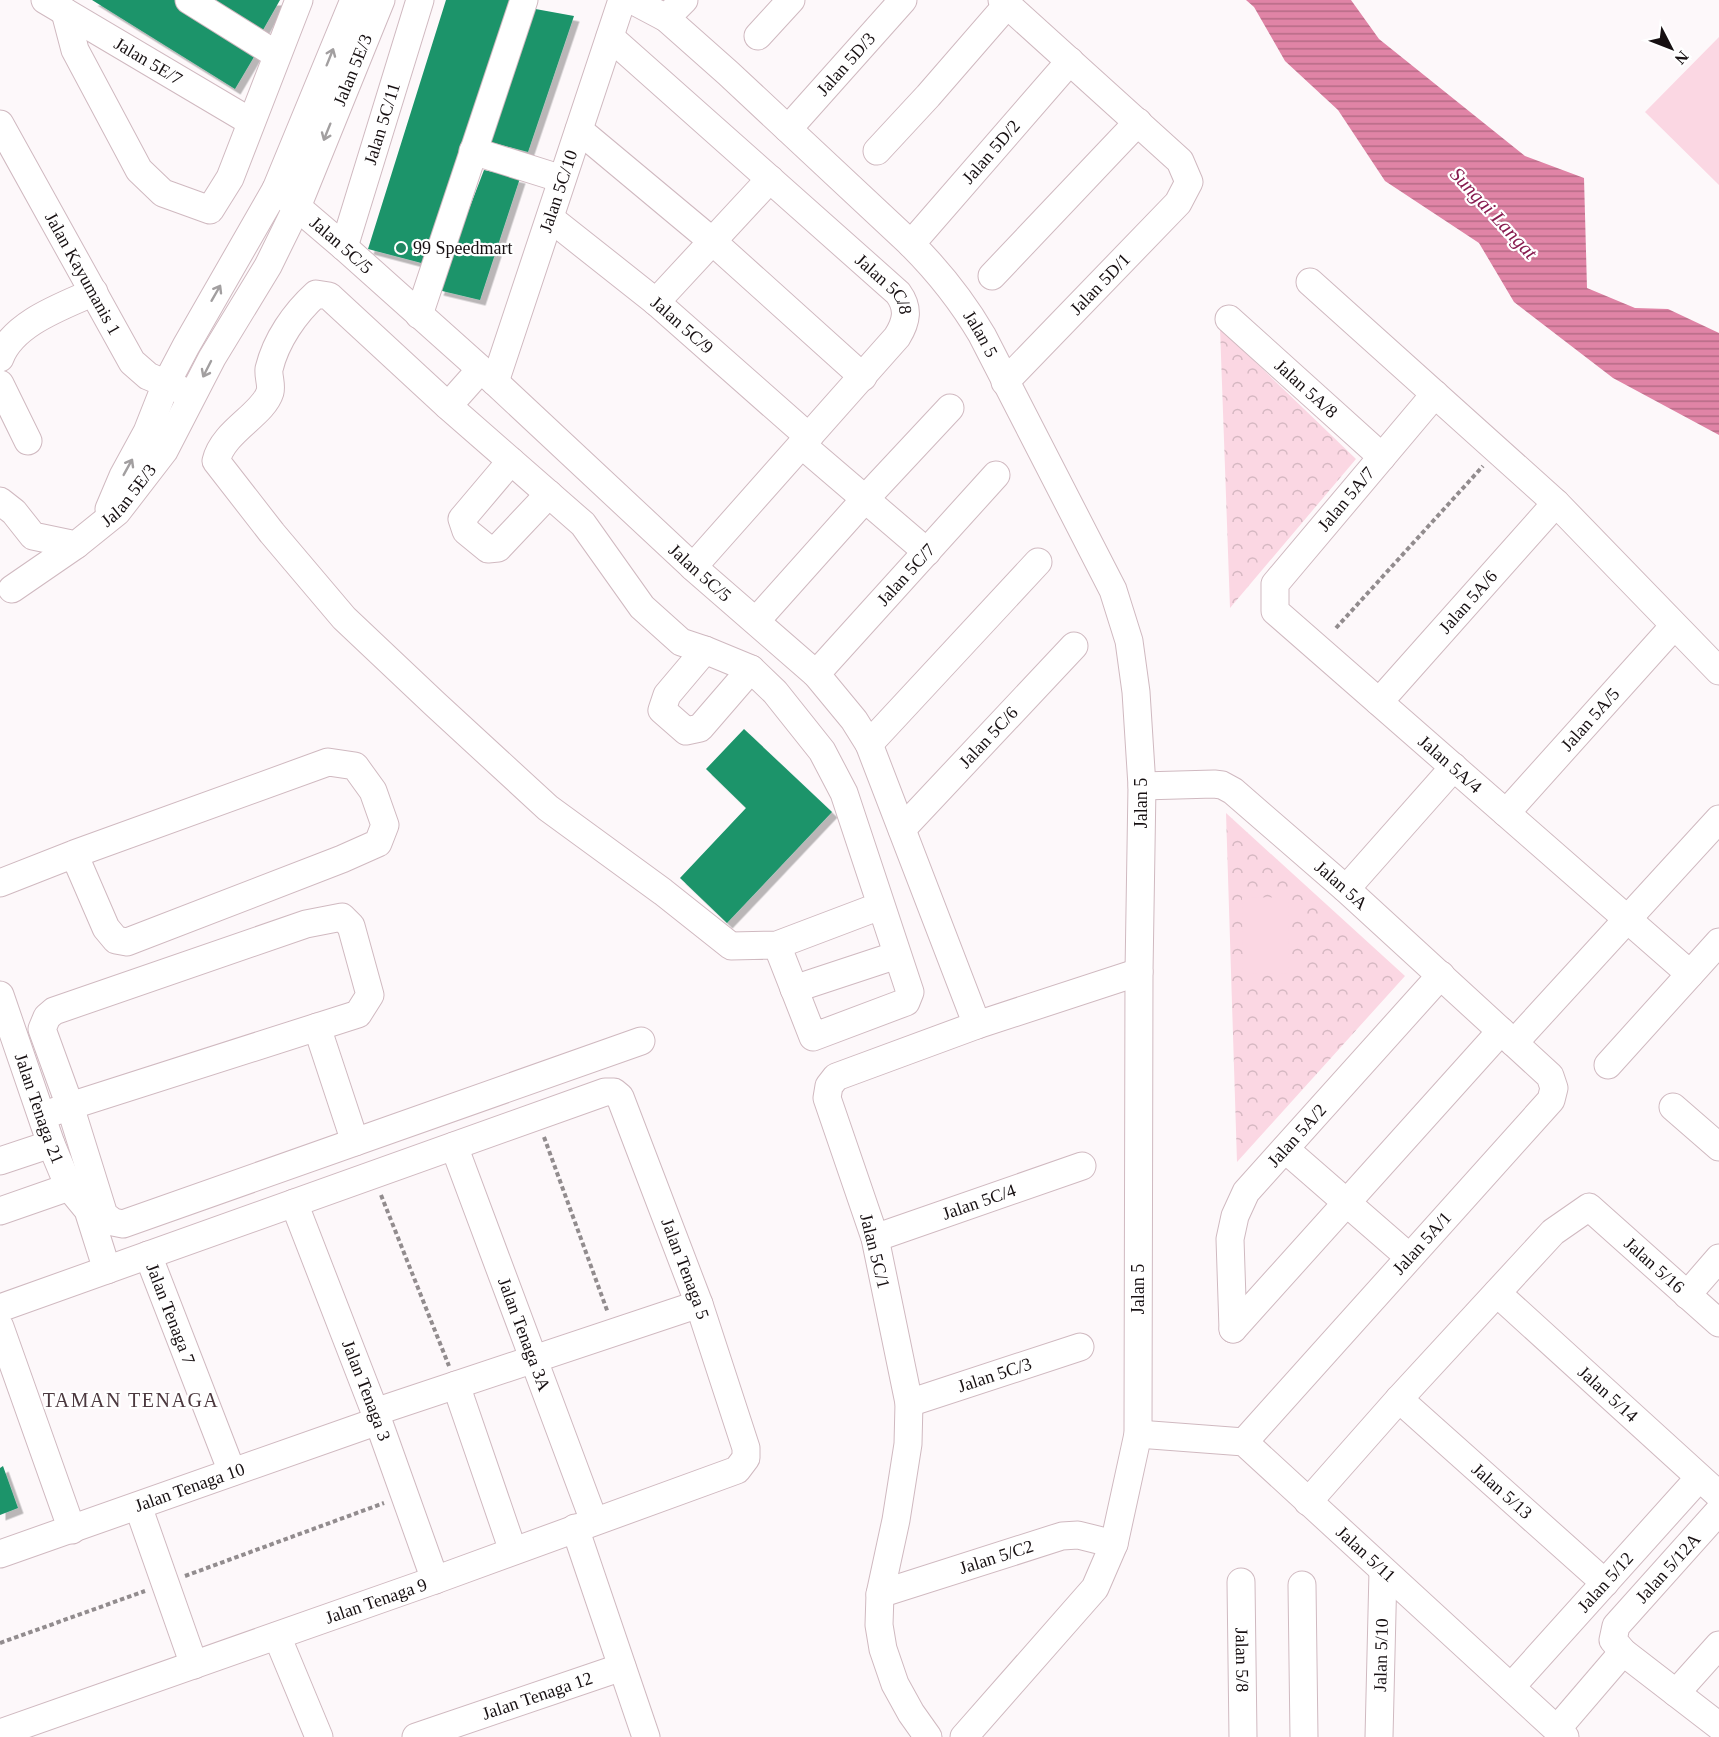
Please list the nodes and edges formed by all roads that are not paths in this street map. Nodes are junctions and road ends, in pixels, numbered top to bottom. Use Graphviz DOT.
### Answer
graph roads {
  1 [pos="189,0"];
  2 [pos="299,0"];
  3 [pos="354,0"];
  4 [pos="381,0"];
  5 [pos="420,0"];
  6 [pos="524,0"];
  7 [pos="622,0"];
  8 [pos="632,0"];
  9 [pos="791,0"];
  10 [pos="903,0"];
  11 [pos="1005,2"];
  12 [pos="55,6"];
  13 [pos="675,9"];
  14 [pos="758,36"];
  15 [pos="610,37"];
  16 [pos="276,55"];
  17 [pos="1070,61"];
  18 [pos="251,122"];
  19 [pos="1137,122"];
  20 [pos="788,129"];
  21 [pos="579,130"];
  22 [pos="3,137"];
  23 [pos="473,151"];
  24 [pos="877,151"];
  25 [pos="562,179"];
  26 [pos="770,179"];
  27 [pos="276,189"];
  28 [pos="297,207"];
  29 [pos="550,218"];
  30 [pos="712,242"];
  31 [pos="911,244"];
  32 [pos="344,247"];
  33 [pos="992,276"];
  34 [pos="1310,282"];
  35 [pos="94,292"];
  36 [pos="656,302"];
  37 [pos="419,315"];
  38 [pos="1229,319"];
  39 [pos="0,358"];
  40 [pos="487,376"];
  41 [pos="863,376"];
  42 [pos="1005,382"];
  43 [pos="0,384"];
  44 [pos="166,384"];
  45 [pos="1435,394"];
  46 [pos="194,395"];
  47 [pos="448,406"];
  48 [pos="950,408"];
  49 [pos="28,441"];
  50 [pos="805,441"];
  51 [pos="1382,458"];
  52 [pos="511,461"];
  53 [pos="996,475"];
  54 [pos="549,494"];
  55 [pos="865,499"];
  56 [pos="0,501"];
  57 [pos="1556,502"];
  58 [pos="106,521"];
  59 [pos="76,545"];
  60 [pos="927,552"];
  61 [pos="1038,562"];
  62 [pos="693,567"];
  63 [pos="12,589"];
  64 [pos="1275,610"];
  65 [pos="756,621"];
  66 [pos="1674,626"];
  67 [pos="1074,646"];
  68 [pos="705,650"];
  69 [pos="751,669"];
  70 [pos="1719,671"];
  71 [pos="816,674"];
  72 [pos="1379,702"];
  73 [pos="1454,767"];
  74 [pos="866,773"];
  75 [pos="1142,786"];
  76 [pos="1506,813"];
  77 [pos="1719,819"];
  78 [pos="902,829"];
  79 [pos="74,854"];
  80 [pos="0,882"];
  81 [pos="1346,889"];
  82 [pos="880,906"];
  83 [pos="1627,918"];
  84 [pos="1719,942"];
  85 [pos="777,945"];
  86 [pos="897,955"];
  87 [pos="1139,972"];
  88 [pos="1690,974"];
  89 [pos="1441,975"];
  90 [pos="795,989"];
  91 [pos="2,1008"];
  92 [pos="977,1025"];
  93 [pos="317,1027"];
  94 [pos="1508,1037"];
  95 [pos="641,1041"];
  96 [pos="1608,1065"];
  97 [pos="70,1106"];
  98 [pos="1673,1107"];
  99 [pos="42,1116"];
  100 [pos="355,1142"];
  101 [pos="51,1144"];
  102 [pos="454,1146"];
  103 [pos="1719,1147"];
  104 [pos="1285,1149"];
  105 [pos="0,1161"];
  106 [pos="1082,1166"];
  107 [pos="69,1187"];
  108 [pos="294,1203"];
  109 [pos="1347,1203"];
  110 [pos="0,1211"];
  111 [pos="875,1238"];
  112 [pos="148,1255"];
  113 [pos="1409,1257"];
  114 [pos="1719,1258"];
  115 [pos="107,1270"];
  116 [pos="1497,1293"];
  117 [pos="1687,1294"];
  118 [pos="699,1304"];
  119 [pos="0,1308"];
  120 [pos="1719,1323"];
  121 [pos="0,1327"];
  122 [pos="1080,1347"];
  123 [pos="533,1358"];
  124 [pos="8,1377"];
  125 [pos="456,1385"];
  126 [pos="1399,1399"];
  127 [pos="909,1403"];
  128 [pos="376,1416"];
  129 [pos="1138,1434"];
  130 [pos="1244,1442"];
  131 [pos="746,1458"];
  132 [pos="232,1472"];
  133 [pos="1709,1487"];
  134 [pos="1308,1502"];
  135 [pos="138,1506"];
  136 [pos="1719,1511"];
  137 [pos="584,1525"];
  138 [pos="72,1530"];
  139 [pos="1114,1544"];
  140 [pos="513,1551"];
  141 [pos="0,1554"];
  142 [pos="1383,1571"];
  143 [pos="435,1580"];
  144 [pos="1241,1582"];
  145 [pos="1605,1583"];
  146 [pos="1302,1585"];
  147 [pos="880,1594"];
  148 [pos="277,1636"];
  149 [pos="1620,1639"];
  150 [pos="1719,1645"];
  151 [pos="194,1665"];
  152 [pos="622,1666"];
  153 [pos="1511,1687"];
  154 [pos="1676,1693"];
  155 [pos="1719,1726"];
  156 [pos="1,1731"];
  157 [pos="1561,1733"];
  158 [pos="310,1734"];
  159 [pos="416,1737"];
  160 [pos="646,1737"];
  161 [pos="928,1737"];
  162 [pos="964,1737"];
  163 [pos="1243,1737"];
  164 [pos="1304,1737"];
  165 [pos="1379,1737"];
  1 -- 16 [label="street"];
  2 -- 16 [label="street"];
  27 -- 3 [label="street, Jalan 5E/3, one-way"];
  4 -- 28 [label="street, Jalan 5E/3, one-way"];
  5 -- 32 [label="street, Jalan 5C/11"];
  6 -- 23 [label="street"];
  7 -- 15 [label="street, Jalan 5C/10"];
  8 -- 13 [label="street, Jalan 5"];
  9 -- 14 [label="street"];
  10 -- 20 [label="street, Jalan 5D/3"];
  11 -- 17 [label="street"];
  11 -- 24 [label="street"];
  12 -- 18 [label="street, Jalan 5E/7"];
  12 -- 18 [label="street"];
  13 -- 20 [label="street, Jalan 5"];
  15 -- 21 [label="street, Jalan 5C/10"];
  15 -- 26 [label="street, Jalan 5C/8"];
  16 -- 18 [label="street"];
  17 -- 19 [label="street"];
  17 -- 31 [label="street, Jalan 5D/2"];
  19 -- 33 [label="street"];
  19 -- 42 [label="street, Jalan 5D/1"];
  20 -- 31 [label="street, Jalan 5"];
  21 -- 25 [label="street, Jalan 5C/10"];
  21 -- 30 [label="street"];
  22 -- 35 [label="street, Jalan Kayumanis 1"];
  23 -- 25 [label="street"];
  23 -- 37 [label="street"];
  25 -- 29 [label="street, Jalan 5C/10"];
  26 -- 30 [label="street"];
  26 -- 41 [label="street, Jalan 5C/8"];
  27 -- 28 [label="street"];
  44 -- 27 [label="street, Jalan 5E/3, one-way"];
  28 -- 32 [label="street, Jalan 5C/5"];
  28 -- 46 [label="street, Jalan 5E/3, one-way"];
  29 -- 36 [label="street, Jalan 5C/9"];
  29 -- 40 [label="street, Jalan 5C/10"];
  30 -- 36 [label="street"];
  30 -- 41 [label="street"];
  31 -- 42 [label="street, Jalan 5"];
  32 -- 37 [label="street, Jalan 5C/5"];
  34 -- 45 [label="street"];
  35 -- 39 [label="street"];
  35 -- 44 [label="street, Jalan Kayumanis 1"];
  36 -- 50 [label="street, Jalan 5C/9"];
  37 -- 40 [label="street, Jalan 5C/5"];
  38 -- 51 [label="street, Jalan 5A/8"];
  40 -- 47 [label="street"];
  40 -- 62 [label="street, Jalan 5C/5"];
  41 -- 50 [label="street, Jalan 5C/8"];
  42 -- 75 [label="street, Jalan 5"];
  43 -- 49 [label="street"];
  44 -- 46 [label="street, Jalan Kayumanis 1"];
  58 -- 44 [label="street, Jalan 5E/3, one-way"];
  45 -- 51 [label="street, Jalan 5A/7"];
  45 -- 57 [label="street"];
  46 -- 58 [label="street, Jalan 5E/3"];
  47 -- 52 [label="street"];
  47 -- 85 [label="street"];
  48 -- 55 [label="street"];
  50 -- 55 [label="street, Jalan 5C/9"];
  50 -- 62 [label="street, Jalan 5C/8"];
  51 -- 64 [label="street, Jalan 5A/7"];
  52 -- 54 [label="street"];
  52 -- 54 [label="street"];
  53 -- 60 [label="street, Jalan 5C/7"];
  54 -- 68 [label="street"];
  55 -- 60 [label="street, Jalan 5C/9"];
  55 -- 65 [label="street"];
  56 -- 59 [label="street"];
  57 -- 66 [label="street"];
  57 -- 72 [label="street, Jalan 5A/6"];
  58 -- 59 [label="street"];
  59 -- 63 [label="street"];
  60 -- 71 [label="street, Jalan 5C/7"];
  61 -- 74 [label="street"];
  62 -- 65 [label="street, Jalan 5C/5"];
  64 -- 72 [label="street, Jalan 5A/4"];
  65 -- 71 [label="street, Jalan 5C/5"];
  66 -- 70 [label="street"];
  66 -- 76 [label="street, Jalan 5A/5"];
  67 -- 78 [label="street, Jalan 5C/6"];
  68 -- 69 [label="street"];
  68 -- 69 [label="street"];
  69 -- 74 [label="street"];
  71 -- 74 [label="street, Jalan 5C/5"];
  72 -- 73 [label="street, Jalan 5A/4"];
  73 -- 76 [label="street, Jalan 5A/4"];
  73 -- 81 [label="street"];
  74 -- 78 [label="street, Jalan 5C/5"];
  74 -- 82 [label="street"];
  75 -- 81 [label="street, Jalan 5A"];
  75 -- 87 [label="street, Jalan 5"];
  76 -- 83 [label="street, Jalan 5A/4"];
  77 -- 83 [label="street"];
  78 -- 92 [label="street, Jalan 5C/5"];
  79 -- 79 [label="street"];
  79 -- 80 [label="street"];
  81 -- 89 [label="street, Jalan 5A"];
  82 -- 85 [label="street"];
  82 -- 86 [label="street"];
  83 -- 88 [label="street, Jalan 5A/4"];
  83 -- 94 [label="street"];
  84 -- 88 [label="street"];
  85 -- 90 [label="street"];
  86 -- 90 [label="street"];
  86 -- 90 [label="street"];
  87 -- 92 [label="street, Jalan 5C/1"];
  87 -- 129 [label="street, Jalan 5"];
  88 -- 96 [label="street"];
  89 -- 94 [label="street, Jalan 5A"];
  89 -- 104 [label="street, Jalan 5A/2"];
  91 -- 99 [label="street, Jalan Tenaga 21"];
  92 -- 111 [label="street, Jalan 5C/1"];
  93 -- 97 [label="street"];
  93 -- 97 [label="street"];
  93 -- 100 [label="street"];
  94 -- 109 [label="street"];
  94 -- 113 [label="street, Jalan 5A/1"];
  95 -- 100 [label="street"];
  97 -- 99 [label="street"];
  97 -- 100 [label="street"];
  98 -- 103 [label="street"];
  99 -- 101 [label="street, Jalan Tenaga 21"];
  101 -- 105 [label="street"];
  101 -- 107 [label="street, Jalan Tenaga 21"];
  102 -- 108 [label="street"];
  102 -- 118 [label="street, Jalan Tenaga 5"];
  102 -- 123 [label="street, Jalan Tenaga 3A"];
  104 -- 109 [label="street"];
  104 -- 109 [label="street, Jalan 5A/2"];
  106 -- 111 [label="street, Jalan 5C/4"];
  107 -- 110 [label="street"];
  107 -- 115 [label="street, Jalan Tenaga 21"];
  108 -- 112 [label="street"];
  108 -- 128 [label="street, Jalan Tenaga 3"];
  109 -- 113 [label="street"];
  111 -- 127 [label="street, Jalan 5C/1"];
  112 -- 115 [label="street"];
  112 -- 132 [label="street, Jalan Tenaga 7"];
  113 -- 130 [label="street, Jalan 5A/1"];
  114 -- 117 [label="street"];
  115 -- 119 [label="street"];
  116 -- 117 [label="street, Jalan 5/16"];
  116 -- 126 [label="street"];
  116 -- 133 [label="street, Jalan 5/14"];
  117 -- 120 [label="street, Jalan 5/16"];
  118 -- 123 [label="street, Jalan Tenaga 10"];
  118 -- 131 [label="street, Jalan Tenaga 5"];
  121 -- 124 [label="street"];
  122 -- 127 [label="street, Jalan 5C/3"];
  123 -- 125 [label="street, Jalan Tenaga 10"];
  123 -- 137 [label="street, Jalan Tenaga 3A"];
  124 -- 138 [label="street"];
  125 -- 128 [label="street, Jalan Tenaga 10"];
  125 -- 140 [label="street"];
  126 -- 134 [label="street"];
  126 -- 145 [label="street, Jalan 5/13"];
  127 -- 147 [label="street, Jalan 5C/1"];
  128 -- 132 [label="street, Jalan Tenaga 10"];
  128 -- 143 [label="street, Jalan Tenaga 3"];
  129 -- 130 [label="street"];
  129 -- 139 [label="street, Jalan 5"];
  130 -- 134 [label="street, Jalan 5/11"];
  131 -- 137 [label="street, Jalan Tenaga 9"];
  132 -- 135 [label="street, Jalan Tenaga 10"];
  133 -- 145 [label="street, Jalan 5/12"];
  134 -- 142 [label="street, Jalan 5/11"];
  135 -- 138 [label="street, Jalan Tenaga 10"];
  135 -- 151 [label="street"];
  136 -- 149 [label="street, Jalan 5/12A"];
  137 -- 140 [label="street, Jalan Tenaga 9"];
  137 -- 152 [label="street, Jalan Tenaga 3A"];
  138 -- 141 [label="street, Jalan Tenaga 10"];
  139 -- 147 [label="street, Jalan 5/C2"];
  139 -- 162 [label="street, Jalan 5"];
  140 -- 143 [label="street, Jalan Tenaga 9"];
  142 -- 153 [label="street, Jalan 5/11"];
  142 -- 165 [label="street, Jalan 5/10"];
  143 -- 148 [label="street, Jalan Tenaga 9"];
  144 -- 163 [label="street, Jalan 5/8"];
  145 -- 153 [label="street, Jalan 5/12"];
  146 -- 164 [label="street"];
  147 -- 161 [label="street, Jalan 5C/1"];
  148 -- 151 [label="street, Jalan Tenaga 9"];
  148 -- 158 [label="street"];
  149 -- 154 [label="street"];
  149 -- 157 [label="street, Jalan 5/12A"];
  150 -- 154 [label="street"];
  151 -- 156 [label="street, Jalan Tenaga 9"];
  152 -- 159 [label="street, Jalan Tenaga 12"];
  152 -- 160 [label="street, Jalan Tenaga 3A"];
  153 -- 157 [label="street, Jalan 5/11"];
  154 -- 155 [label="street"];
}
